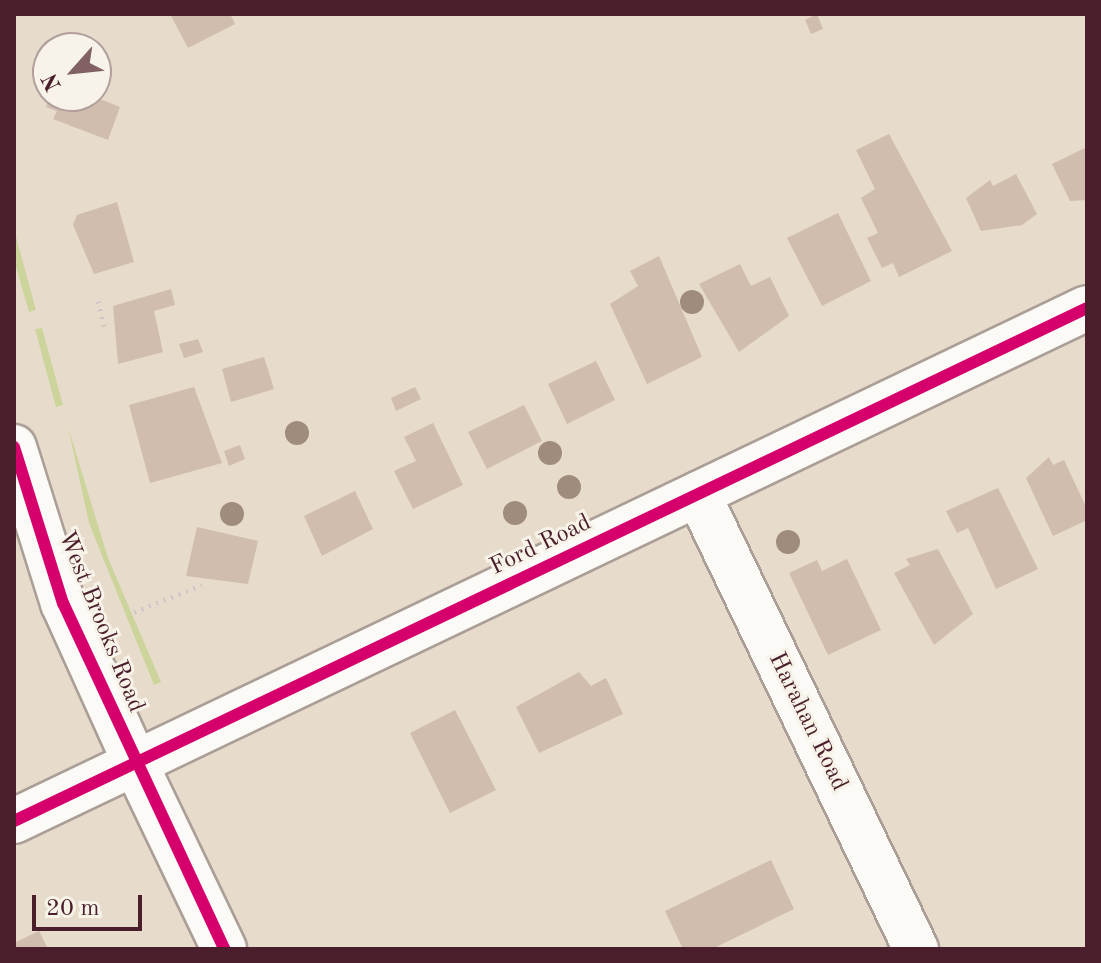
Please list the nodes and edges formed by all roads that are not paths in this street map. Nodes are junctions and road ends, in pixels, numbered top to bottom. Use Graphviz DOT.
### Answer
graph roads {
  1 [pos="1087,308"];
  2 [pos="14,447"];
  3 [pos="698,494"];
  4 [pos="136,765"];
  5 [pos="14,821"];
  6 [pos="224,949"];
  7 [pos="916,949"];
  1 -- 3 [label="street, Ford Road"];
  2 -- 4 [label="street, West Brooks Road"];
  3 -- 4 [label="street, Ford Road"];
  3 -- 7 [label="street, Harahan Road"];
  4 -- 5 [label="street, Ford Road"];
  4 -- 6 [label="street, West Brooks Road"];
}
